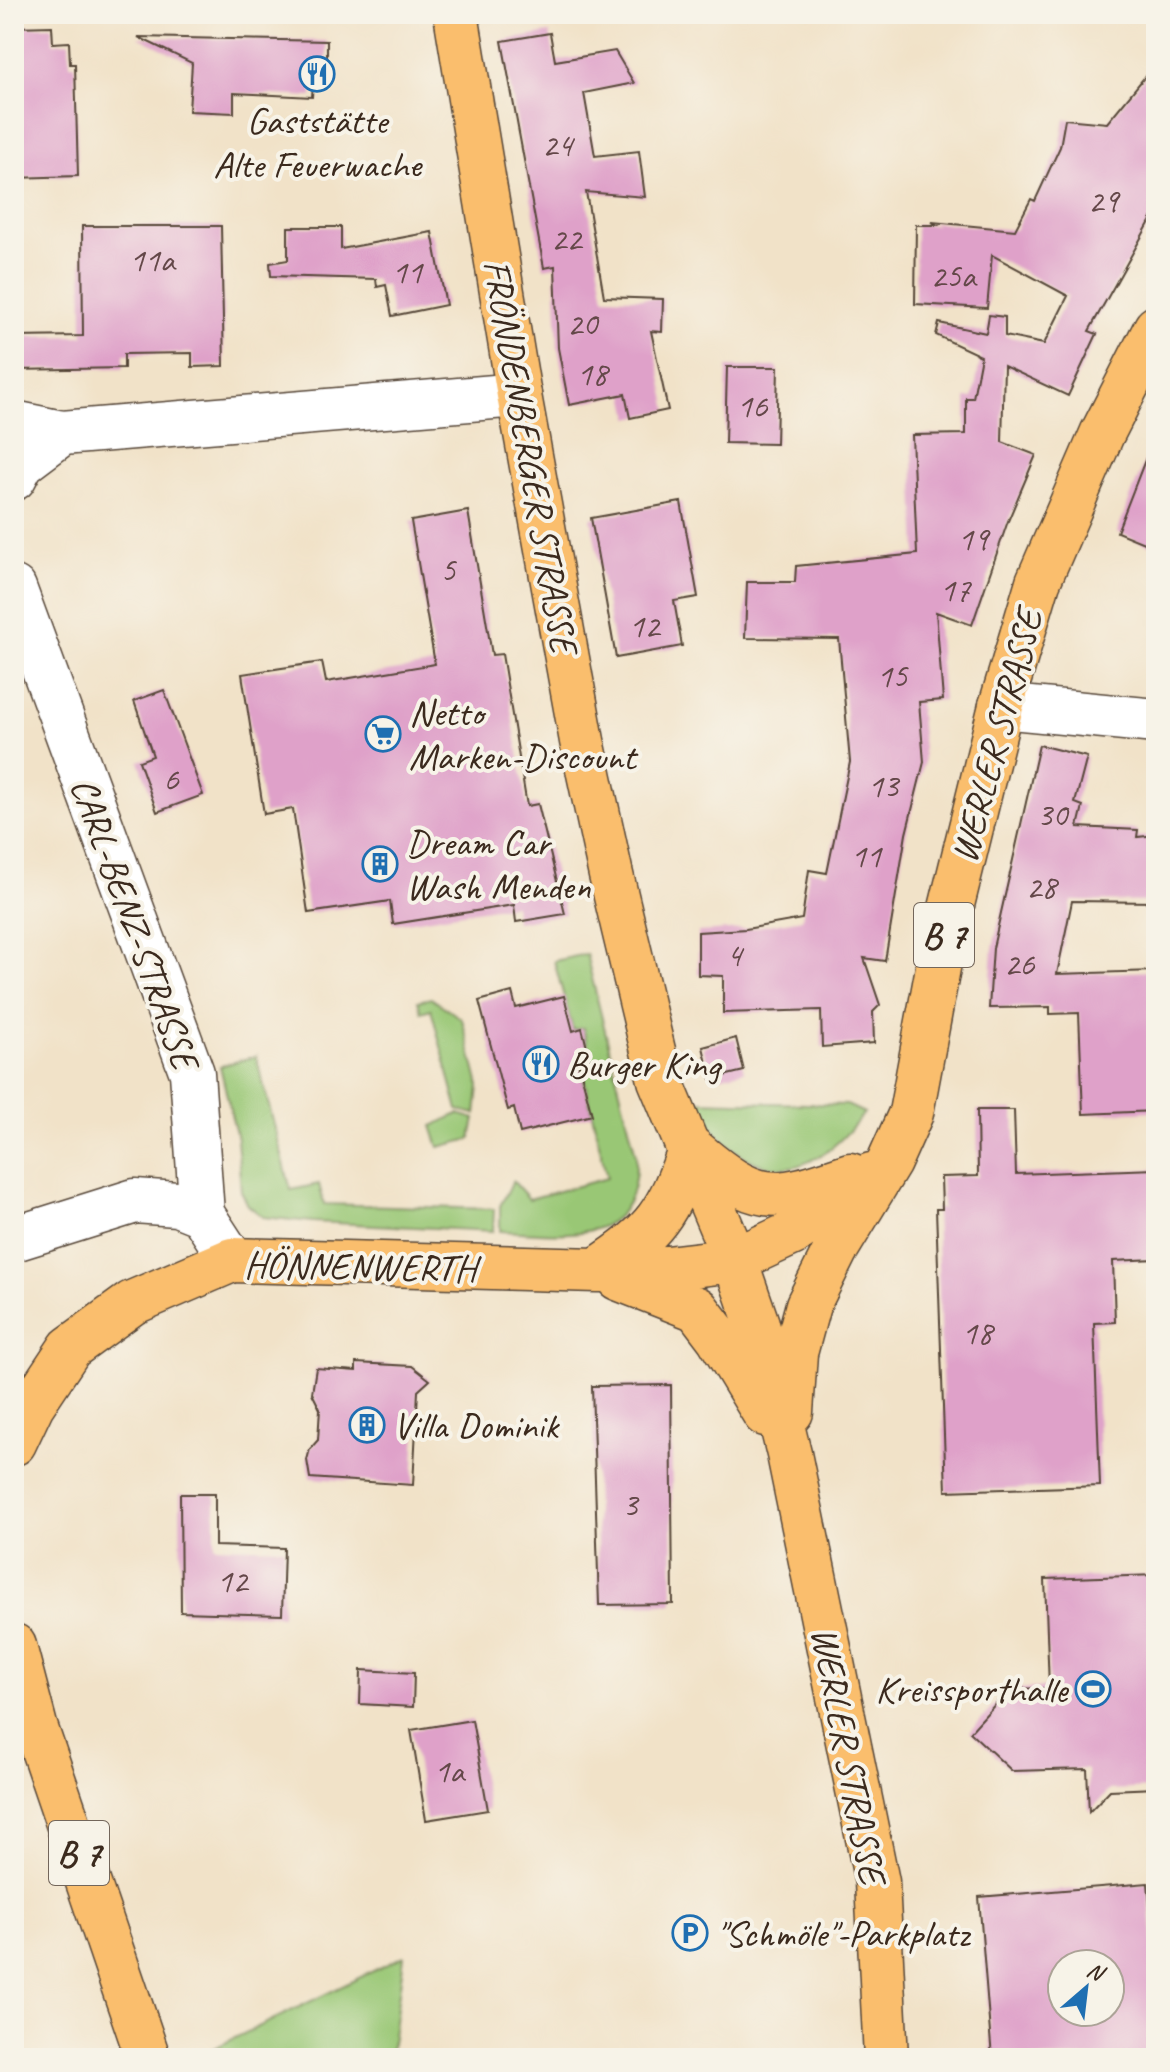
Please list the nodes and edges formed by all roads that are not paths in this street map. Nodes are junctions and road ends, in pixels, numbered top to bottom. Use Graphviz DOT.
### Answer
graph roads {
  1 [pos="456,14"];
  2 [pos="1156,328"];
  3 [pos="519,395"];
  4 [pos="14,423"];
  5 [pos="62,433"];
  6 [pos="14,478"];
  7 [pos="14,588"];
  8 [pos="1001,706"];
  9 [pos="1156,721"];
  10 [pos="691,1148"];
  11 [pos="889,1162"];
  12 [pos="202,1214"];
  13 [pos="14,1239"];
  14 [pos="232,1260"];
  15 [pos="735,1260"];
  16 [pos="597,1270"];
  17 [pos="14,1443"];
  18 [pos="789,1454"];
  19 [pos="14,1646"];
  20 [pos="148,2058"];
  21 [pos="886,2058"];
  1 -- 3 [label="main road, FRÖNDENBERGER STRASSE"];
  2 -- 8 [label="main road, WERLER STRASSE / B 7"];
  3 -- 5 [label="street"];
  3 -- 10 [label="main road, FRÖNDENBERGER STRASSE"];
  4 -- 5 [label="street"];
  5 -- 6 [label="street"];
  7 -- 12 [label="street, CARL-BENZ-STRASSE"];
  8 -- 9 [label="street"];
  8 -- 11 [label="main road, WERLER STRASSE / B 7"];
  10 -- 11 [label="main road"];
  10 -- 15 [label="main road, FRÖNDENBERGER STRASSE"];
  10 -- 16 [label="main road"];
  11 -- 15 [label="main road, WERLER STRASSE / B 7"];
  11 -- 18 [label="main road, WERLER STRASSE / B 7"];
  12 -- 13 [label="street, HÖNNENWERTH"];
  12 -- 14 [label="street, CARL-BENZ-STRASSE"];
  14 -- 16 [label="main road, HÖNNENWERTH / B 7"];
  14 -- 17 [label="main road, HÖNNENWERTH / B 7"];
  15 -- 16 [label="main road, HÖNNENWERTH / B 7"];
  15 -- 18 [label="main road, WERLER STRASSE"];
  16 -- 18 [label="main road"];
  18 -- 21 [label="main road, WERLER STRASSE"];
  19 -- 20 [label="main road, B 7"];
}
